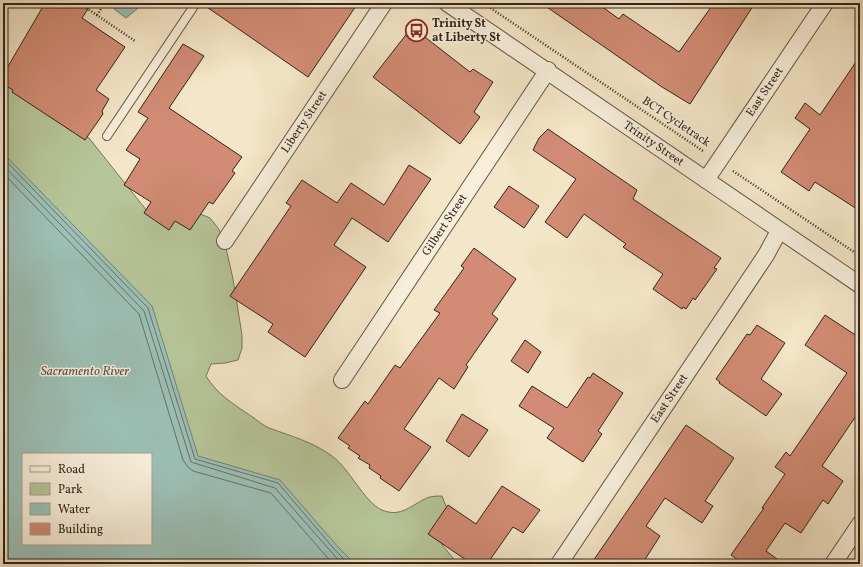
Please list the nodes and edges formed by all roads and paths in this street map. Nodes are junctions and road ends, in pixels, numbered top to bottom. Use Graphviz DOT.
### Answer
graph roads {
  1 [pos="79,3"];
  2 [pos="105,3"];
  3 [pos="196,3"];
  4 [pos="384,3"];
  5 [pos="448,3"];
  6 [pos="483,3"];
  7 [pos="825,3"];
  8 [pos="97,15"];
  9 [pos="135,41"];
  10 [pos="548,70"];
  11 [pos="107,136"];
  12 [pos="718,161"];
  13 [pos="706,180"];
  14 [pos="779,231"];
  15 [pos="226,241"];
  16 [pos="860,256"];
  17 [pos="860,285"];
  18 [pos="342,380"];
  19 [pos="860,524"];
  20 [pos="558,564"];
  21 [pos="833,564"];
  1 -- 8 [label="path"];
  2 -- 8 [label="path"];
  3 -- 11 [label="lane"];
  4 -- 15 [label="street, Liberty Street"];
  5 -- 10 [label="street, Trinity Street"];
  6 -- 12 [label="path, BCT Cycletrack"];
  7 -- 12 [label="street, East Street"];
  8 -- 9 [label="path"];
  10 -- 13 [label="street, Trinity Street"];
  10 -- 18 [label="street, Gilbert Street"];
  12 -- 13 [label="street, East Street"];
  12 -- 16 [label="path, BCT Cycletrack"];
  13 -- 14 [label="street, Trinity Street"];
  14 -- 17 [label="street, Trinity Street"];
  14 -- 20 [label="street, East Street"];
  19 -- 21 [label="street"];
}
